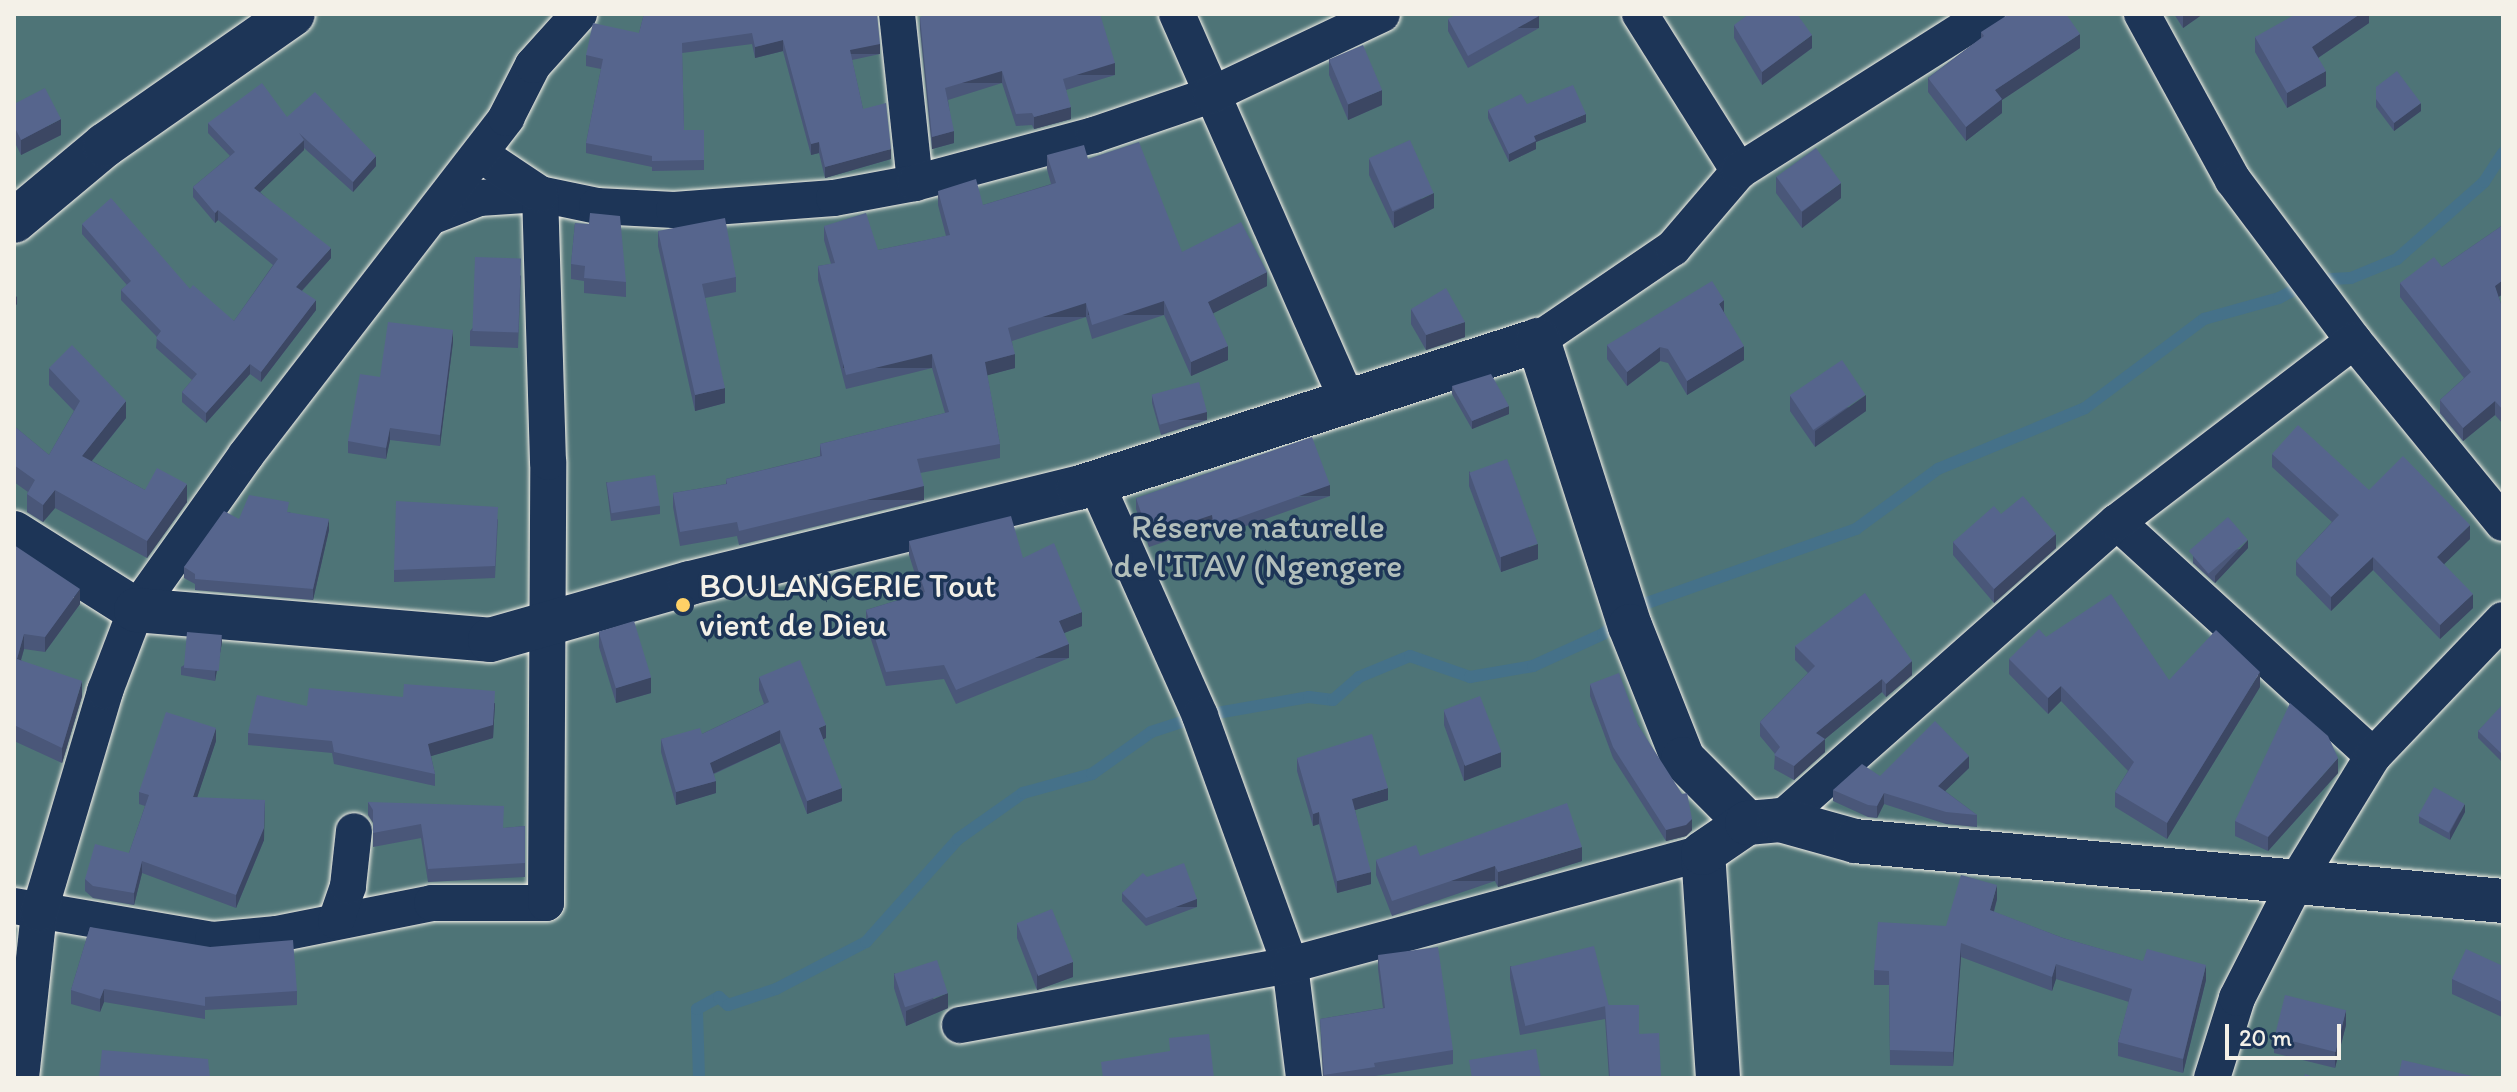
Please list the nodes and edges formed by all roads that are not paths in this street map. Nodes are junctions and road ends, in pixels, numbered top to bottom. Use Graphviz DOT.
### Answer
graph roads {
  1 [pos="293,14"];
  2 [pos="579,14"];
  3 [pos="897,14"];
  4 [pos="1177,14"];
  5 [pos="1382,14"];
  6 [pos="1640,14"];
  7 [pos="1987,14"];
  8 [pos="2142,14"];
  9 [pos="1211,95"];
  10 [pos="480,154"];
  11 [pos="1739,171"];
  12 [pos="915,183"];
  13 [pos="540,194"];
  14 [pos="433,216"];
  15 [pos="14,221"];
  16 [pos="1538,340"];
  17 [pos="2354,341"];
  18 [pos="1347,399"];
  19 [pos="1096,483"];
  20 [pos="2117,522"];
  21 [pos="2503,523"];
  22 [pos="14,533"];
  23 [pos="136,610"];
  24 [pos="2503,620"];
  25 [pos="544,624"];
  26 [pos="2373,756"];
  27 [pos="1683,759"];
  28 [pos="1764,822"];
  29 [pos="354,831"];
  30 [pos="1703,853"];
  31 [pos="2296,882"];
  32 [pos="2503,901"];
  33 [pos="27,910"];
  34 [pos="336,921"];
  35 [pos="1290,965"];
  36 [pos="960,1025"];
  37 [pos="21,1078"];
  38 [pos="1304,1078"];
  39 [pos="1718,1078"];
  40 [pos="2212,1078"];
  1 -- 15 [label="street"];
  2 -- 10 [label="street"];
  3 -- 12 [label="street"];
  4 -- 9 [label="street"];
  5 -- 9 [label="street"];
  6 -- 11 [label="street"];
  7 -- 11 [label="street"];
  8 -- 17 [label="street"];
  9 -- 12 [label="street"];
  9 -- 18 [label="street"];
  10 -- 13 [label="street"];
  10 -- 14 [label="street"];
  11 -- 16 [label="street"];
  12 -- 13 [label="street"];
  13 -- 14 [label="street"];
  13 -- 25 [label="street"];
  14 -- 23 [label="street"];
  16 -- 18 [label="street"];
  16 -- 27 [label="street"];
  17 -- 20 [label="street"];
  17 -- 21 [label="street"];
  18 -- 19 [label="street"];
  19 -- 25 [label="street"];
  19 -- 35 [label="street"];
  20 -- 26 [label="street"];
  20 -- 28 [label="street"];
  22 -- 23 [label="street"];
  23 -- 25 [label="street"];
  23 -- 33 [label="street"];
  24 -- 26 [label="street"];
  25 -- 34 [label="street"];
  26 -- 31 [label="street"];
  27 -- 28 [label="street"];
  27 -- 30 [label="street"];
  28 -- 30 [label="street"];
  28 -- 31 [label="street"];
  29 -- 34 [label="street"];
  30 -- 35 [label="street"];
  30 -- 39 [label="street"];
  31 -- 32 [label="street"];
  31 -- 40 [label="street"];
  33 -- 34 [label="street"];
  33 -- 37 [label="street"];
  35 -- 36 [label="street"];
  35 -- 38 [label="street"];
}
